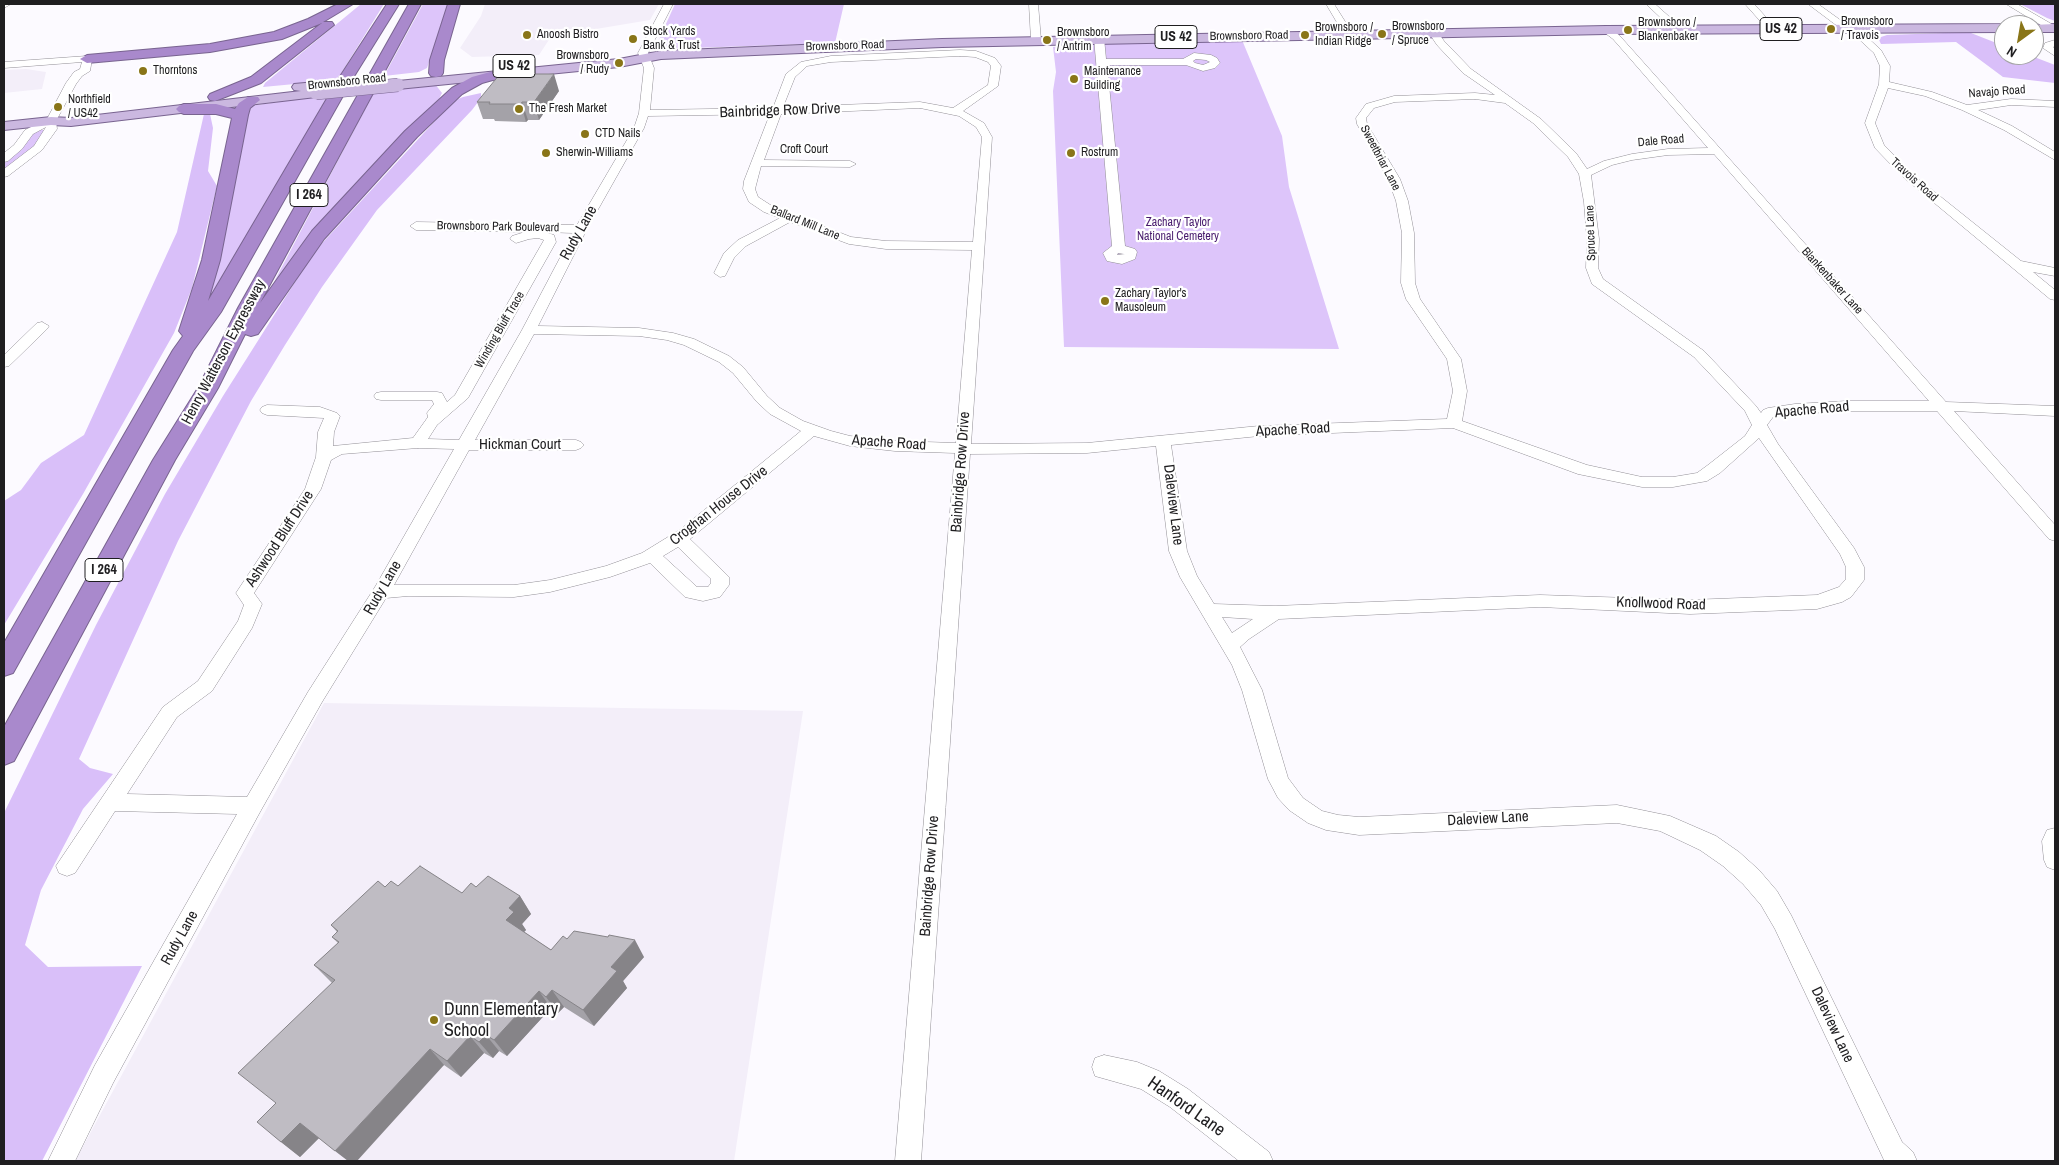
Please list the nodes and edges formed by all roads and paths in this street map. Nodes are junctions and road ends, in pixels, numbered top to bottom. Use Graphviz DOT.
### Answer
graph roads {
  1 [pos="347,4"];
  2 [pos="352,4"];
  3 [pos="393,4"];
  4 [pos="415,4"];
  5 [pos="454,4"];
  6 [pos="668,4"];
  7 [pos="1033,4"];
  8 [pos="1330,4"];
  9 [pos="1650,4"];
  10 [pos="1749,4"];
  11 [pos="1813,4"];
  12 [pos="2011,4"];
  13 [pos="1843,26"];
  14 [pos="1994,28"];
  15 [pos="2054,28"];
  16 [pos="1772,29"];
  17 [pos="1606,30"];
  18 [pos="1679,30"];
  19 [pos="1434,33"];
  20 [pos="1348,34"];
  21 [pos="1099,38"];
  22 [pos="1036,40"];
  23 [pos="2055,43"];
  24 [pos="2055,53"];
  25 [pos="645,57"];
  26 [pos="87,58"];
  27 [pos="1102,62"];
  28 [pos="1187,62"];
  29 [pos="36,63"];
  30 [pos="4,65"];
  31 [pos="495,75"];
  32 [pos="77,76"];
  33 [pos="436,77"];
  34 [pos="1884,84"];
  35 [pos="1487,86"];
  36 [pos="255,91"];
  37 [pos="1475,96"];
  38 [pos="215,97"];
  39 [pos="446,100"];
  40 [pos="1508,101"];
  41 [pos="2055,104"];
  42 [pos="1966,108"];
  43 [pos="184,109"];
  44 [pos="776,111"];
  45 [pos="955,111"];
  46 [pos="644,113"];
  47 [pos="240,115"];
  48 [pos="51,121"];
  49 [pos="4,126"];
  50 [pos="1716,151"];
  51 [pos="1572,155"];
  52 [pos="2055,158"];
  53 [pos="4,159"];
  54 [pos="758,163"];
  55 [pos="1608,163"];
  56 [pos="850,164"];
  57 [pos="4,174"];
  58 [pos="1585,174"];
  59 [pos="788,218"];
  60 [pos="418,223"];
  61 [pos="583,225"];
  62 [pos="516,239"];
  63 [pos="979,246"];
  64 [pos="1119,249"];
  65 [pos="2018,264"];
  66 [pos="2055,272"];
  67 [pos="720,273"];
  68 [pos="2055,279"];
  69 [pos="2044,287"];
  70 [pos="2055,296"];
  71 [pos="42,326"];
  72 [pos="529,330"];
  73 [pos="183,350"];
  74 [pos="4,363"];
  75 [pos="208,388"];
  76 [pos="381,396"];
  77 [pos="1942,406"];
  78 [pos="267,410"];
  79 [pos="2055,411"];
  80 [pos="435,418"];
  81 [pos="1454,423"];
  82 [pos="1758,426"];
  83 [pos="812,430"];
  84 [pos="1162,441"];
  85 [pos="418,443"];
  86 [pos="576,444"];
  87 [pos="464,445"];
  88 [pos="963,448"];
  89 [pos="324,457"];
  90 [pos="2055,535"];
  91 [pos="679,538"];
  92 [pos="652,555"];
  93 [pos="381,592"];
  94 [pos="1208,610"];
  95 [pos="1275,613"];
  96 [pos="1230,646"];
  97 [pos="4,666"];
  98 [pos="4,753"];
  99 [pos="109,802"];
  100 [pos="253,806"];
  101 [pos="2055,837"];
  102 [pos="2055,860"];
  103 [pos="67,866"];
  104 [pos="1104,1066"];
  105 [pos="1896,1158"];
  106 [pos="61,1161"];
  107 [pos="908,1161"];
  108 [pos="1260,1161"];
  1 -- 26 [label="highway"];
  2 -- 36 [label="highway"];
  3 -- 73 [label="highway, Henry Watterson Expressway / I 264"];
  4 -- 75 [label="highway, Henry Watterson Expressway / I 264"];
  5 -- 33 [label="highway"];
  6 -- 25 [label="street, Rudy Lane"];
  7 -- 22 [label="street"];
  8 -- 20 [label="street"];
  9 -- 18 [label="street"];
  10 -- 16 [label="street"];
  11 -- 13 [label="street, Travois Road"];
  12 -- 15 [label="street"];
  13 -- 14 [label="main road, Brownsboro Road / US 42"];
  13 -- 16 [label="main road, Brownsboro Road / US 42"];
  13 -- 34 [label="street, Travois Road"];
  16 -- 18 [label="main road, Brownsboro Road / US 42"];
  17 -- 18 [label="main road, Brownsboro Road / US 42"];
  17 -- 19 [label="main road, Brownsboro Road / US 42"];
  17 -- 50 [label="street, Blankenbaker Lane"];
  19 -- 20 [label="main road, Brownsboro Road / US 42"];
  19 -- 35 [label="street, Spruce Lane"];
  20 -- 21 [label="main road, Brownsboro Road / US 42"];
  21 -- 22 [label="main road, Brownsboro Road / US 42"];
  21 -- 27 [label="street"];
  22 -- 25 [label="main road, Brownsboro Road / US 42"];
  23 -- 24 [label="street"];
  25 -- 31 [label="main road, Brownsboro Road / US 42"];
  25 -- 33 [label="main road, Brownsboro Road / US 42"];
  25 -- 46 [label="street, Rudy Lane"];
  26 -- 29 [label="street"];
  26 -- 32 [label="street"];
  27 -- 28 [label="street"];
  27 -- 64 [label="street"];
  29 -- 30 [label="street"];
  29 -- 32 [label="street"];
  31 -- 33 [label="main road, Brownsboro Road / US 42"];
  31 -- 39 [label="highway"];
  32 -- 48 [label="street"];
  33 -- 36 [label="main road, Brownsboro Road / US 42, bridge"];
  33 -- 39 [label="highway"];
  34 -- 42 [label="street, Navajo Road"];
  34 -- 65 [label="street, Travois Road"];
  35 -- 37 [label="street"];
  35 -- 40 [label="street, Spruce Lane"];
  36 -- 38 [label="highway"];
  36 -- 43 [label="main road, Brownsboro Road / US 42"];
  36 -- 47 [label="highway"];
  37 -- 40 [label="street, Sweetbriar Lane"];
  37 -- 81 [label="street, Sweetbriar Lane"];
  38 -- 48 [label="main road, US 42"];
  39 -- 75 [label="highway"];
  40 -- 51 [label="street, Spruce Lane"];
  41 -- 42 [label="street, Navajo Road"];
  42 -- 52 [label="street"];
  43 -- 47 [label="highway"];
  43 -- 48 [label="main road, Brownsboro Road / US 42"];
  44 -- 45 [label="street, Bainbridge Row Drive"];
  44 -- 45 [label="street, Ballard Mill Lane"];
  44 -- 46 [label="street, Bainbridge Row Drive"];
  44 -- 54 [label="street, Ballard Mill Lane"];
  45 -- 63 [label="street, Bainbridge Row Drive"];
  46 -- 61 [label="street, Rudy Lane"];
  47 -- 73 [label="highway"];
  48 -- 49 [label="main road, US 42"];
  48 -- 53 [label="street"];
  48 -- 57 [label="street"];
  50 -- 55 [label="street, Dale Road"];
  50 -- 77 [label="street, Blankenbaker Lane"];
  51 -- 55 [label="street, Dale Road"];
  51 -- 58 [label="street, Spruce Lane"];
  54 -- 56 [label="street, Croft Court"];
  54 -- 59 [label="street, Ballard Mill Lane"];
  55 -- 58 [label="street, Dale Road"];
  58 -- 82 [label="street, Spruce Lane"];
  59 -- 63 [label="street, Ballard Mill Lane"];
  59 -- 67 [label="street"];
  60 -- 61 [label="street, Brownsboro Park Boulevard"];
  61 -- 72 [label="street, Rudy Lane"];
  62 -- 80 [label="street, Winding Bluff Trace"];
  63 -- 88 [label="street, Bainbridge Row Drive"];
  65 -- 66 [label="street"];
  65 -- 69 [label="street, Travois Road"];
  68 -- 69 [label="street"];
  69 -- 70 [label="street, Travois Road"];
  71 -- 74 [label="street"];
  72 -- 83 [label="street, Apache Road"];
  72 -- 87 [label="street, Rudy Lane"];
  73 -- 97 [label="highway, Henry Watterson Expressway / I 264"];
  75 -- 98 [label="highway, Henry Watterson Expressway / I 264"];
  76 -- 80 [label="street"];
  77 -- 79 [label="street, Apache Road"];
  77 -- 82 [label="street, Apache Road"];
  77 -- 90 [label="street, Blankenbaker Lane"];
  78 -- 89 [label="street"];
  80 -- 85 [label="street, Winding Bluff Trace"];
  81 -- 82 [label="street, Apache Road"];
  81 -- 84 [label="street, Apache Road"];
  82 -- 95 [label="street, Knollwood Road"];
  83 -- 88 [label="street, Apache Road"];
  83 -- 91 [label="street, Croghan House Drive"];
  84 -- 88 [label="street, Apache Road"];
  84 -- 94 [label="street, Daleview Lane"];
  85 -- 87 [label="street"];
  85 -- 89 [label="street"];
  86 -- 87 [label="street, Hickman Court"];
  87 -- 93 [label="street, Rudy Lane"];
  88 -- 107 [label="street, Bainbridge Row Drive"];
  89 -- 99 [label="street, Ashwood Bluff Drive"];
  91 -- 92 [label="street, Croghan House Drive"];
  91 -- 92 [label="street"];
  92 -- 93 [label="street, Croghan House Drive"];
  93 -- 100 [label="street, Rudy Lane"];
  94 -- 95 [label="street, Knollwood Road"];
  94 -- 96 [label="street, Daleview Lane"];
  95 -- 96 [label="street"];
  96 -- 105 [label="street, Daleview Lane"];
  99 -- 100 [label="street"];
  99 -- 103 [label="street, Ashwood Bluff Drive"];
  100 -- 106 [label="street, Rudy Lane"];
  101 -- 102 [label="street"];
  104 -- 108 [label="street, Hanford Lane"];
}
